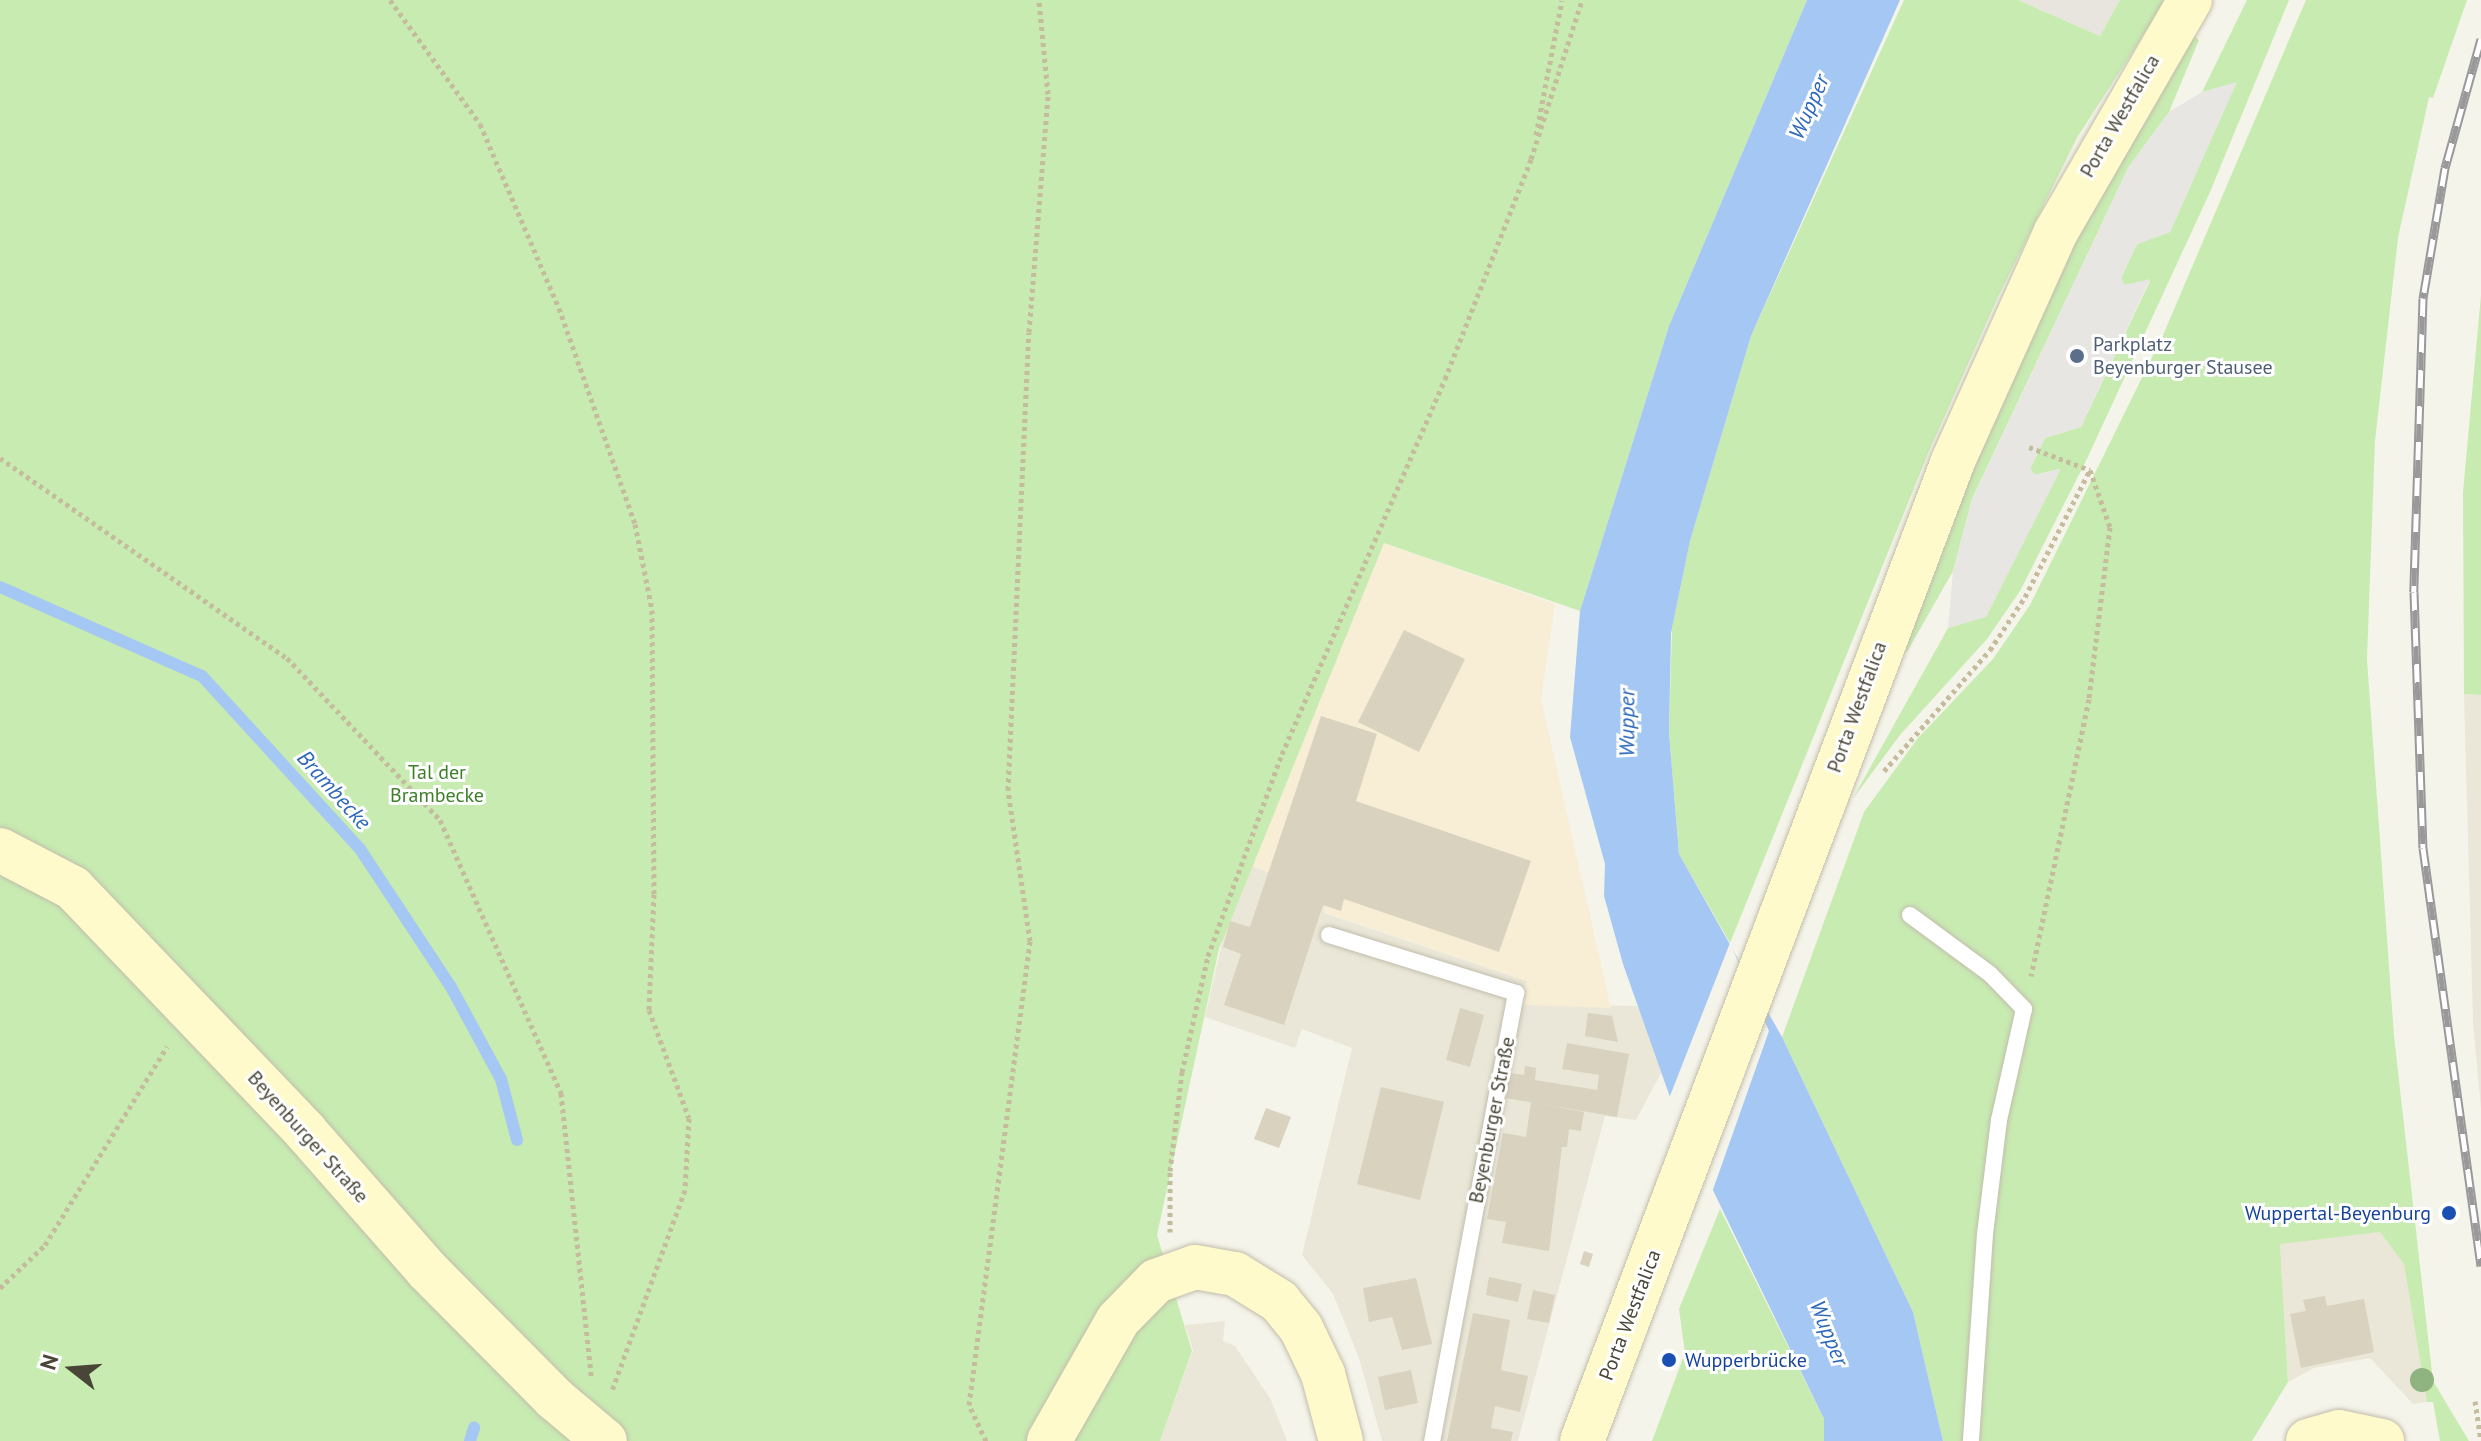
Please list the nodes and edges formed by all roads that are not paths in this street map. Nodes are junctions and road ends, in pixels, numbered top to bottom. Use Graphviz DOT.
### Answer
graph roads {
  1 [pos="2190,0"];
  2 [pos="0,850"];
  3 [pos="1910,915"];
  4 [pos="1329,935"];
  5 [pos="601,1438"];
  6 [pos="1049,1441"];
  7 [pos="1341,1441"];
  8 [pos="1432,1441"];
  9 [pos="1582,1441"];
  10 [pos="1971,1441"];
  11 [pos="2308,1441"];
  12 [pos="2382,1441"];
  1 -- 9 [label="main road, Porta Westfalica"];
  2 -- 5 [label="main road, Beyenburger Straße"];
  3 -- 10 [label="lane"];
  4 -- 8 [label="lane, Beyenburger Straße"];
  6 -- 7 [label="main road"];
  11 -- 12 [label="main road"];
}
